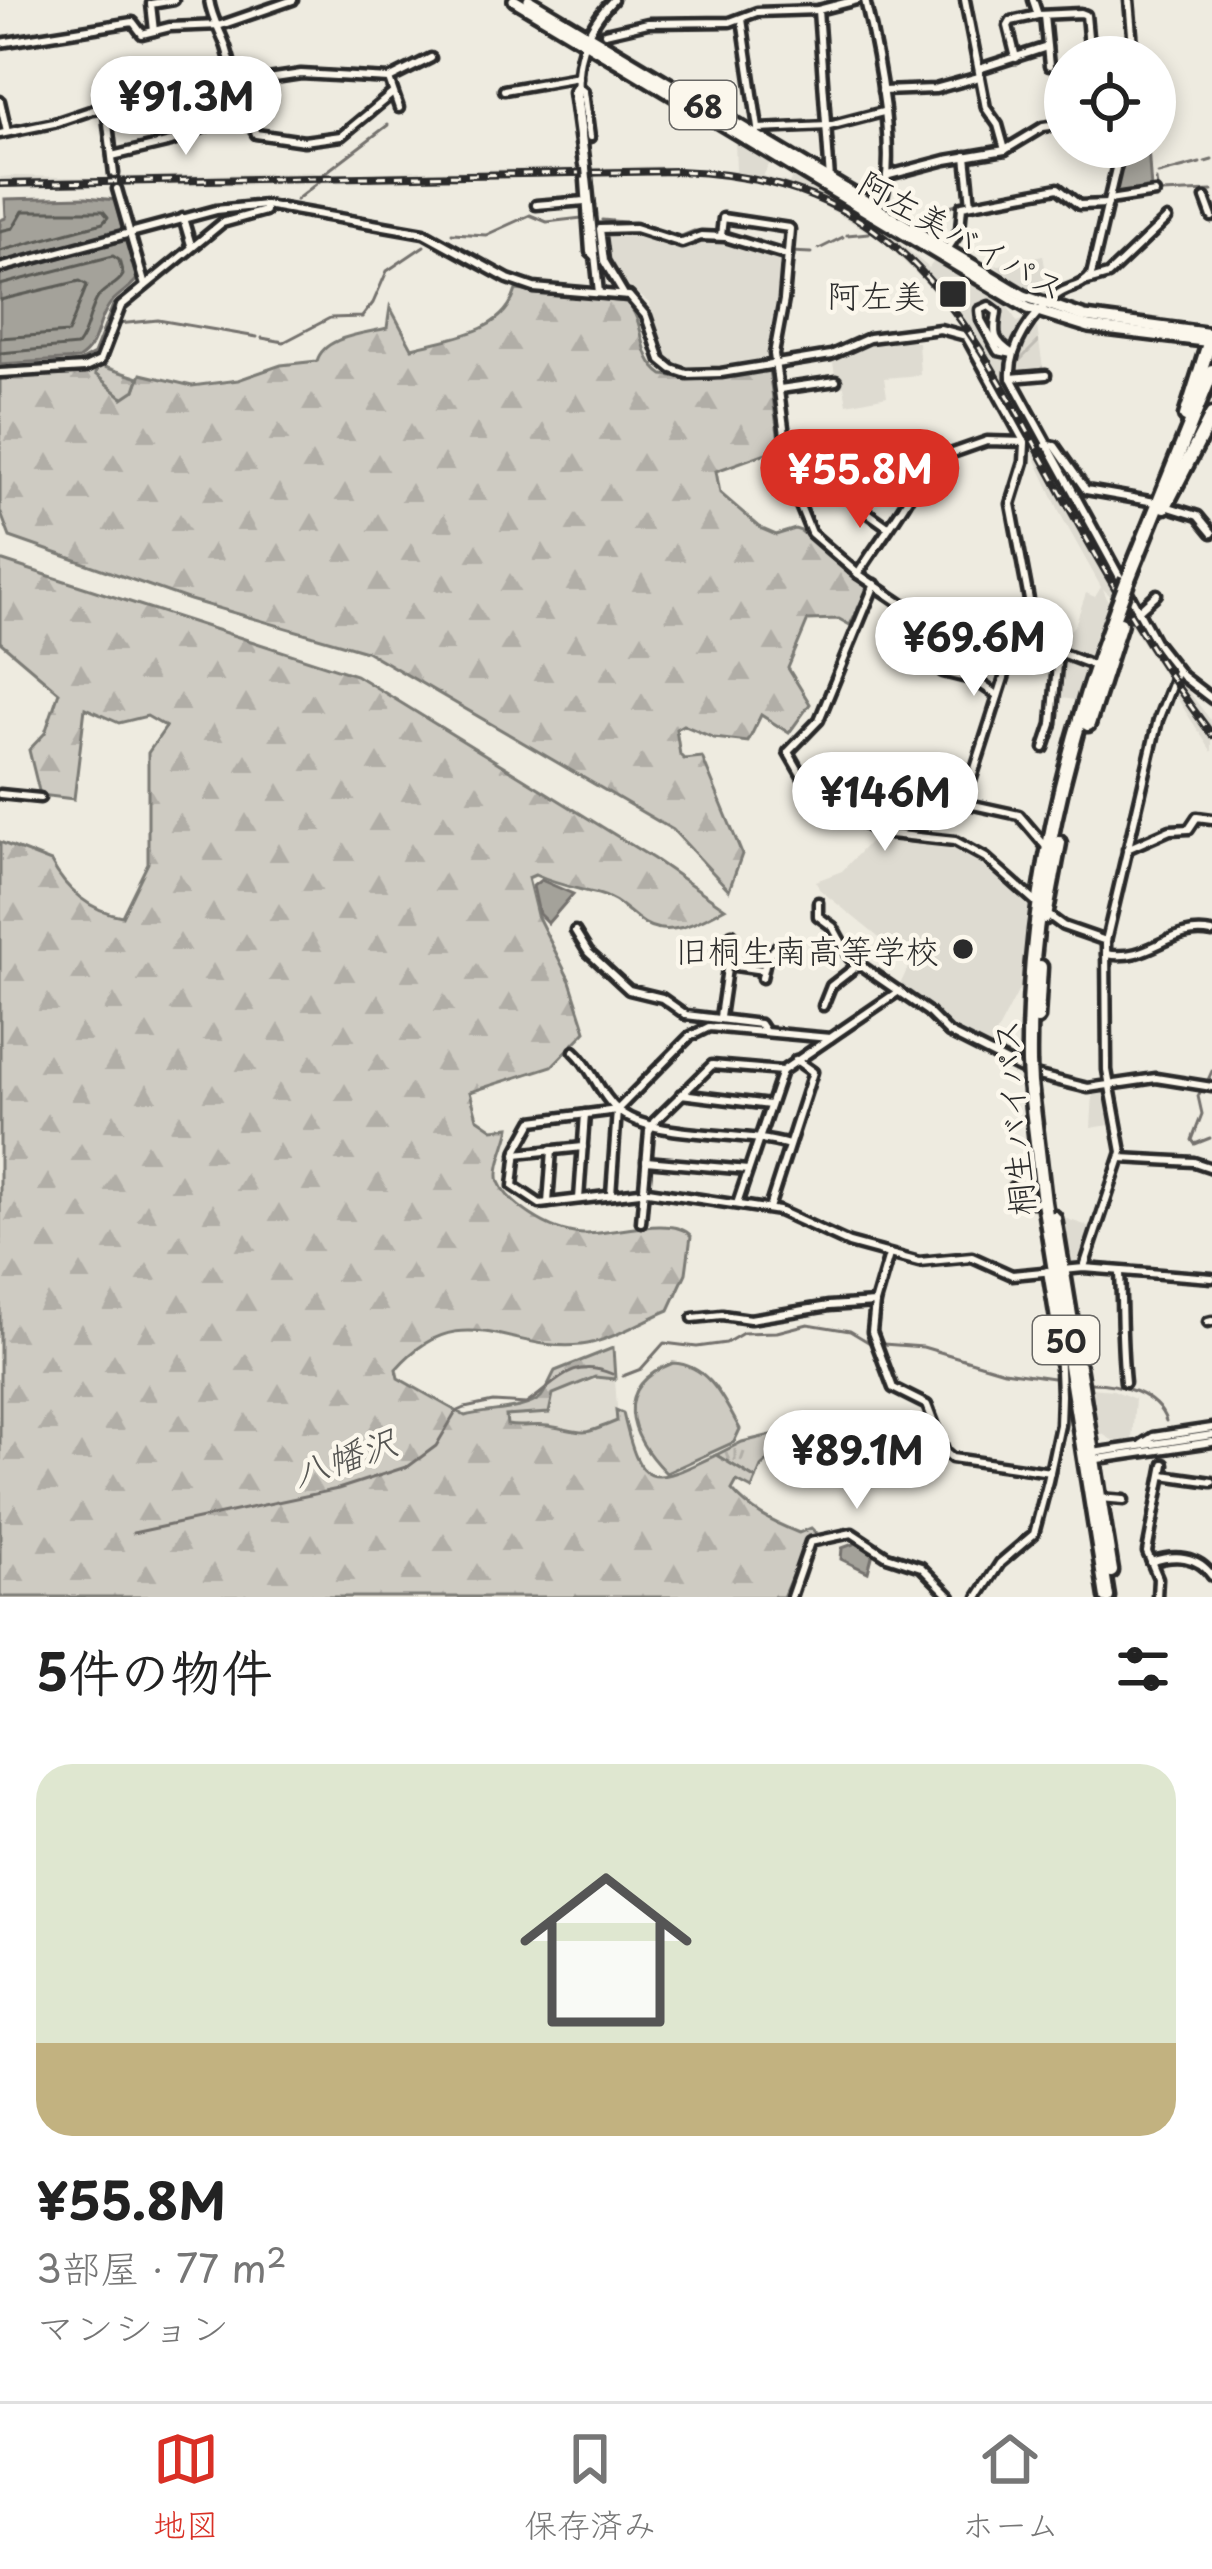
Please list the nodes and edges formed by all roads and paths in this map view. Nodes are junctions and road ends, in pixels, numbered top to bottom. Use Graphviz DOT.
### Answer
graph roads {
  1 [pos="174,0"];
  2 [pos="209,0"];
  3 [pos="293,0"];
  4 [pos="514,0"];
  5 [pos="529,0"];
  6 [pos="861,0"];
  7 [pos="965,0"];
  8 [pos="1033,0"];
  9 [pos="1129,0"];
  10 [pos="610,2"];
  11 [pos="818,10"];
  12 [pos="1040,15"];
  13 [pos="742,19"];
  14 [pos="214,25"];
  15 [pos="154,31"];
  16 [pos="605,33"];
  17 [pos="1045,36"];
  18 [pos="1087,36"];
  19 [pos="1132,36"];
  20 [pos="584,38"];
  21 [pos="0,43"];
  22 [pos="1044,48"];
  23 [pos="431,58"];
  24 [pos="1016,58"];
  25 [pos="980,73"];
  26 [pos="389,79"];
  27 [pos="577,81"];
  28 [pos="236,85"];
  29 [pos="504,90"];
  30 [pos="882,91"];
  31 [pos="393,93"];
  32 [pos="0,101"];
  33 [pos="106,107"];
  34 [pos="399,108"];
  35 [pos="244,110"];
  36 [pos="883,112"];
  37 [pos="829,126"];
  38 [pos="1044,127"];
  39 [pos="756,132"];
  40 [pos="4,133"];
  41 [pos="590,137"];
  42 [pos="1005,150"];
  43 [pos="112,156"];
  44 [pos="966,156"];
  45 [pos="1116,168"];
  46 [pos="114,174"];
  47 [pos="889,175"];
  48 [pos="586,179"];
  49 [pos="831,186"];
  50 [pos="116,189"];
  51 [pos="1155,194"];
  52 [pos="1205,198"];
  53 [pos="585,201"];
  54 [pos="1108,202"];
  55 [pos="971,204"];
  56 [pos="265,205"];
  57 [pos="536,205"];
  58 [pos="875,212"];
  59 [pos="1212,217"];
  60 [pos="183,218"];
  61 [pos="1167,219"];
  62 [pos="129,232"];
  63 [pos="721,236"];
  64 [pos="191,245"];
  65 [pos="947,250"];
  66 [pos="788,256"];
  67 [pos="595,257"];
  68 [pos="0,268"];
  69 [pos="1087,281"];
  70 [pos="146,286"];
  71 [pos="598,293"];
  72 [pos="623,293"];
  73 [pos="1043,310"];
  74 [pos="1211,338"];
  75 [pos="1012,354"];
  76 [pos="776,362"];
  77 [pos="1212,371"];
  78 [pos="0,373"];
  79 [pos="1046,375"];
  80 [pos="1011,378"];
  81 [pos="836,381"];
  82 [pos="779,389"];
  83 [pos="1212,392"];
  84 [pos="1212,415"];
  85 [pos="1025,442"];
  86 [pos="1046,445"];
  87 [pos="850,500"];
  88 [pos="1162,504"];
  89 [pos="888,527"];
  90 [pos="1212,533"];
  91 [pos="858,574"];
  92 [pos="875,584"];
  93 [pos="1157,594"];
  94 [pos="1138,612"];
  95 [pos="898,642"];
  96 [pos="1016,646"];
  97 [pos="1058,652"];
  98 [pos="1100,667"];
  99 [pos="1177,671"];
  100 [pos="998,696"];
  101 [pos="1212,699"];
  102 [pos="1044,748"];
  103 [pos="0,794"];
  104 [pos="40,797"];
  105 [pos="964,803"];
  106 [pos="856,819"];
  107 [pos="1212,819"];
  108 [pos="1049,849"];
  109 [pos="1127,849"];
  110 [pos="818,902"];
  111 [pos="1042,910"];
  112 [pos="575,931"];
  113 [pos="1212,932"];
  114 [pos="732,934"];
  115 [pos="1106,941"];
  116 [pos="778,946"];
  117 [pos="1106,954"];
  118 [pos="728,965"];
  119 [pos="858,965"];
  120 [pos="899,991"];
  121 [pos="824,1006"];
  122 [pos="720,1017"];
  123 [pos="764,1030"];
  124 [pos="830,1038"];
  125 [pos="574,1051"];
  126 [pos="796,1060"];
  127 [pos="782,1071"];
  128 [pos="1034,1085"];
  129 [pos="1111,1087"];
  130 [pos="1212,1087"];
  131 [pos="681,1094"];
  132 [pos="770,1105"];
  133 [pos="617,1109"];
  134 [pos="585,1114"];
  135 [pos="651,1127"];
  136 [pos="760,1136"];
  137 [pos="788,1145"];
  138 [pos="583,1147"];
  139 [pos="552,1150"];
  140 [pos="516,1154"];
  141 [pos="1121,1159"];
  142 [pos="646,1161"];
  143 [pos="1212,1168"];
  144 [pos="748,1170"];
  145 [pos="1012,1187"];
  146 [pos="643,1191"];
  147 [pos="611,1195"];
  148 [pos="579,1198"];
  149 [pos="1044,1202"];
  150 [pos="548,1203"];
  151 [pos="737,1204"];
  152 [pos="768,1209"];
  153 [pos="641,1222"];
  154 [pos="889,1255"];
  155 [pos="1084,1268"];
  156 [pos="1055,1271"];
  157 [pos="1120,1273"];
  158 [pos="1212,1278"];
  159 [pos="874,1303"];
  160 [pos="693,1318"];
  161 [pos="1125,1382"];
  162 [pos="1212,1435"];
  163 [pos="1090,1457"];
  164 [pos="1164,1464"];
  165 [pos="1050,1472"];
  166 [pos="1162,1475"];
  167 [pos="1212,1482"];
  168 [pos="1100,1498"];
  169 [pos="1124,1500"];
  170 [pos="1151,1562"];
  171 [pos="1212,1576"];
  172 [pos="791,1597"];
  173 [pos="951,1597"];
  174 [pos="978,1597"];
  175 [pos="1111,1597"];
  176 [pos="1157,1597"];
  1 -- 15 [label="street"];
  2 -- 14 [label="street"];
  3 -- 14 [label="street"];
  4 -- 20 [label="main road, 68"];
  5 -- 20 [label="main road, 68"];
  6 -- 11 [label="street"];
  6 -- 30 [label="street"];
  7 -- 25 [label="street"];
  8 -- 12 [label="street"];
  9 -- 19 [label="street"];
  10 -- 20 [label="street"];
  11 -- 13 [label="street"];
  11 -- 37 [label="street"];
  12 -- 17 [label="street"];
  12 -- 18 [label="street"];
  12 -- 24 [label="street"];
  13 -- 16 [label="street"];
  13 -- 39 [label="street"];
  14 -- 15 [label="street"];
  14 -- 28 [label="street"];
  15 -- 21 [label="street"];
  20 -- 27 [label="street"];
  20 -- 39 [label="main road, 68"];
  20 -- 49 [label="main road, 68"];
  22 -- 24 [label="street"];
  23 -- 26 [label="street"];
  24 -- 25 [label="street"];
  25 -- 30 [label="street"];
  25 -- 42 [label="street"];
  26 -- 28 [label="street"];
  26 -- 31 [label="street"];
  27 -- 29 [label="street"];
  27 -- 41 [label="street"];
  27 -- 48 [label="street, bridge"];
  28 -- 33 [label="street"];
  28 -- 35 [label="street"];
  30 -- 36 [label="street"];
  31 -- 34 [label="street"];
  31 -- 35 [label="street"];
  32 -- 40 [label="street"];
  33 -- 40 [label="street"];
  33 -- 43 [label="street"];
  35 -- 43 [label="street"];
  36 -- 37 [label="street"];
  36 -- 47 [label="street"];
  37 -- 39 [label="street"];
  37 -- 49 [label="street"];
  38 -- 42 [label="street"];
  39 -- 49 [label="main road, 68"];
  42 -- 44 [label="street"];
  43 -- 46 [label="street"];
  44 -- 47 [label="street"];
  44 -- 55 [label="street"];
  45 -- 54 [label="street"];
  47 -- 58 [label="street"];
  48 -- 53 [label="street"];
  48 -- 67 [label="street"];
  49 -- 58 [label="main road, 阿左美バイパス / 68"];
  50 -- 62 [label="street"];
  51 -- 54 [label="street"];
  52 -- 59 [label="street"];
  53 -- 57 [label="street"];
  53 -- 67 [label="street"];
  54 -- 55 [label="street"];
  54 -- 69 [label="street"];
  55 -- 65 [label="street"];
  56 -- 60 [label="street"];
  56 -- 64 [label="street"];
  56 -- 71 [label="street"];
  58 -- 65 [label="main road, 阿左美バイパス / 68"];
  58 -- 73 [label="main road, 阿左美バイパス / 68"];
  60 -- 62 [label="street"];
  60 -- 64 [label="street"];
  61 -- 69 [label="street"];
  62 -- 68 [label="street"];
  62 -- 70 [label="street"];
  63 -- 66 [label="street"];
  63 -- 66 [label="street"];
  63 -- 72 [label="street"];
  64 -- 70 [label="street"];
  65 -- 73 [label="main road, 阿左美バイパス / 68"];
  66 -- 76 [label="street"];
  67 -- 71 [label="street"];
  69 -- 73 [label="street"];
  70 -- 78 [label="street"];
  71 -- 72 [label="street"];
  72 -- 76 [label="street"];
  73 -- 74 [label="main road, 阿左美バイパス / 68"];
  73 -- 75 [label="street"];
  74 -- 88 [label="highway, 50"];
  75 -- 75 [label="street"];
  75 -- 80 [label="street"];
  76 -- 82 [label="street"];
  76 -- 85 [label="street"];
  77 -- 88 [label="highway, 桐生バイパス / 50"];
  79 -- 80 [label="street"];
  80 -- 86 [label="street"];
  81 -- 82 [label="street"];
  82 -- 91 [label="street"];
  83 -- 88 [label="highway, 桐生バイパス / 50"];
  84 -- 88 [label="highway, 50"];
  85 -- 89 [label="street"];
  85 -- 96 [label="street"];
  86 -- 88 [label="street"];
  86 -- 94 [label="street"];
  87 -- 89 [label="street"];
  88 -- 90 [label="street"];
  88 -- 98 [label="highway, 桐生バイパス / 50, bridge"];
  89 -- 91 [label="street"];
  91 -- 92 [label="street"];
  92 -- 96 [label="street"];
  92 -- 106 [label="street"];
  93 -- 94 [label="street"];
  94 -- 99 [label="street"];
  95 -- 100 [label="street"];
  96 -- 97 [label="street"];
  96 -- 100 [label="street"];
  97 -- 98 [label="street"];
  97 -- 102 [label="street"];
  98 -- 108 [label="highway, 桐生バイパス / 50"];
  98 -- 111 [label="highway, 桐生バイパス / 50"];
  99 -- 101 [label="street"];
  99 -- 109 [label="street"];
  100 -- 105 [label="street"];
  103 -- 104 [label="street"];
  105 -- 106 [label="street"];
  105 -- 108 [label="street"];
  106 -- 111 [label="street"];
  107 -- 109 [label="street"];
  108 -- 111 [label="highway, 桐生バイパス / 50"];
  109 -- 115 [label="street"];
  110 -- 119 [label="street"];
  111 -- 115 [label="street"];
  111 -- 128 [label="highway, 桐生バイパス / 50, bridge"];
  112 -- 122 [label="street"];
  113 -- 117 [label="street"];
  114 -- 118 [label="street"];
  115 -- 117 [label="street"];
  116 -- 118 [label="street"];
  117 -- 129 [label="street"];
  118 -- 122 [label="street"];
  119 -- 120 [label="street"];
  119 -- 121 [label="street"];
  120 -- 124 [label="street"];
  120 -- 129 [label="street"];
  122 -- 123 [label="street"];
  123 -- 124 [label="street"];
  123 -- 133 [label="street"];
  124 -- 126 [label="street"];
  125 -- 133 [label="street"];
  126 -- 127 [label="street"];
  126 -- 137 [label="street"];
  127 -- 131 [label="street"];
  127 -- 132 [label="street"];
  128 -- 149 [label="highway, 桐生バイパス / 50"];
  128 -- 156 [label="highway, 桐生バイパス / 50"];
  129 -- 130 [label="street"];
  129 -- 141 [label="street"];
  131 -- 132 [label="street"];
  131 -- 135 [label="street"];
  132 -- 136 [label="street"];
  133 -- 134 [label="street"];
  133 -- 135 [label="street"];
  133 -- 147 [label="street"];
  134 -- 138 [label="street"];
  134 -- 140 [label="street"];
  135 -- 136 [label="street"];
  135 -- 142 [label="street"];
  136 -- 137 [label="street"];
  136 -- 144 [label="street"];
  137 -- 152 [label="street"];
  138 -- 139 [label="street"];
  138 -- 148 [label="street"];
  139 -- 140 [label="street"];
  139 -- 150 [label="street"];
  140 -- 150 [label="street"];
  141 -- 143 [label="street"];
  141 -- 155 [label="street"];
  142 -- 144 [label="street"];
  142 -- 146 [label="street"];
  144 -- 151 [label="street"];
  145 -- 149 [label="street"];
  146 -- 147 [label="street"];
  146 -- 151 [label="street"];
  146 -- 153 [label="street"];
  147 -- 148 [label="street"];
  148 -- 150 [label="street"];
  149 -- 156 [label="highway, 桐生バイパス / 50"];
  151 -- 152 [label="street"];
  152 -- 154 [label="street"];
  154 -- 156 [label="street"];
  154 -- 159 [label="street"];
  155 -- 156 [label="street"];
  155 -- 157 [label="street"];
  156 -- 163 [label="highway, 桐生バイパス / 50"];
  156 -- 163 [label="highway, 桐生バイパス / 50"];
  156 -- 165 [label="street"];
  157 -- 158 [label="street"];
  157 -- 161 [label="street"];
  159 -- 160 [label="street"];
  159 -- 165 [label="street"];
  162 -- 163 [label="street"];
  162 -- 163 [label="street"];
  163 -- 168 [label="highway, 桐生バイパス / 50"];
  163 -- 175 [label="highway, 桐生バイパス / 50"];
  164 -- 166 [label="street"];
  165 -- 174 [label="street"];
  166 -- 167 [label="street"];
  166 -- 170 [label="street"];
  168 -- 169 [label="street"];
  168 -- 175 [label="highway, 桐生バイパス / 50"];
  170 -- 171 [label="street"];
  170 -- 176 [label="street"];
  172 -- 173 [label="street"];
}
